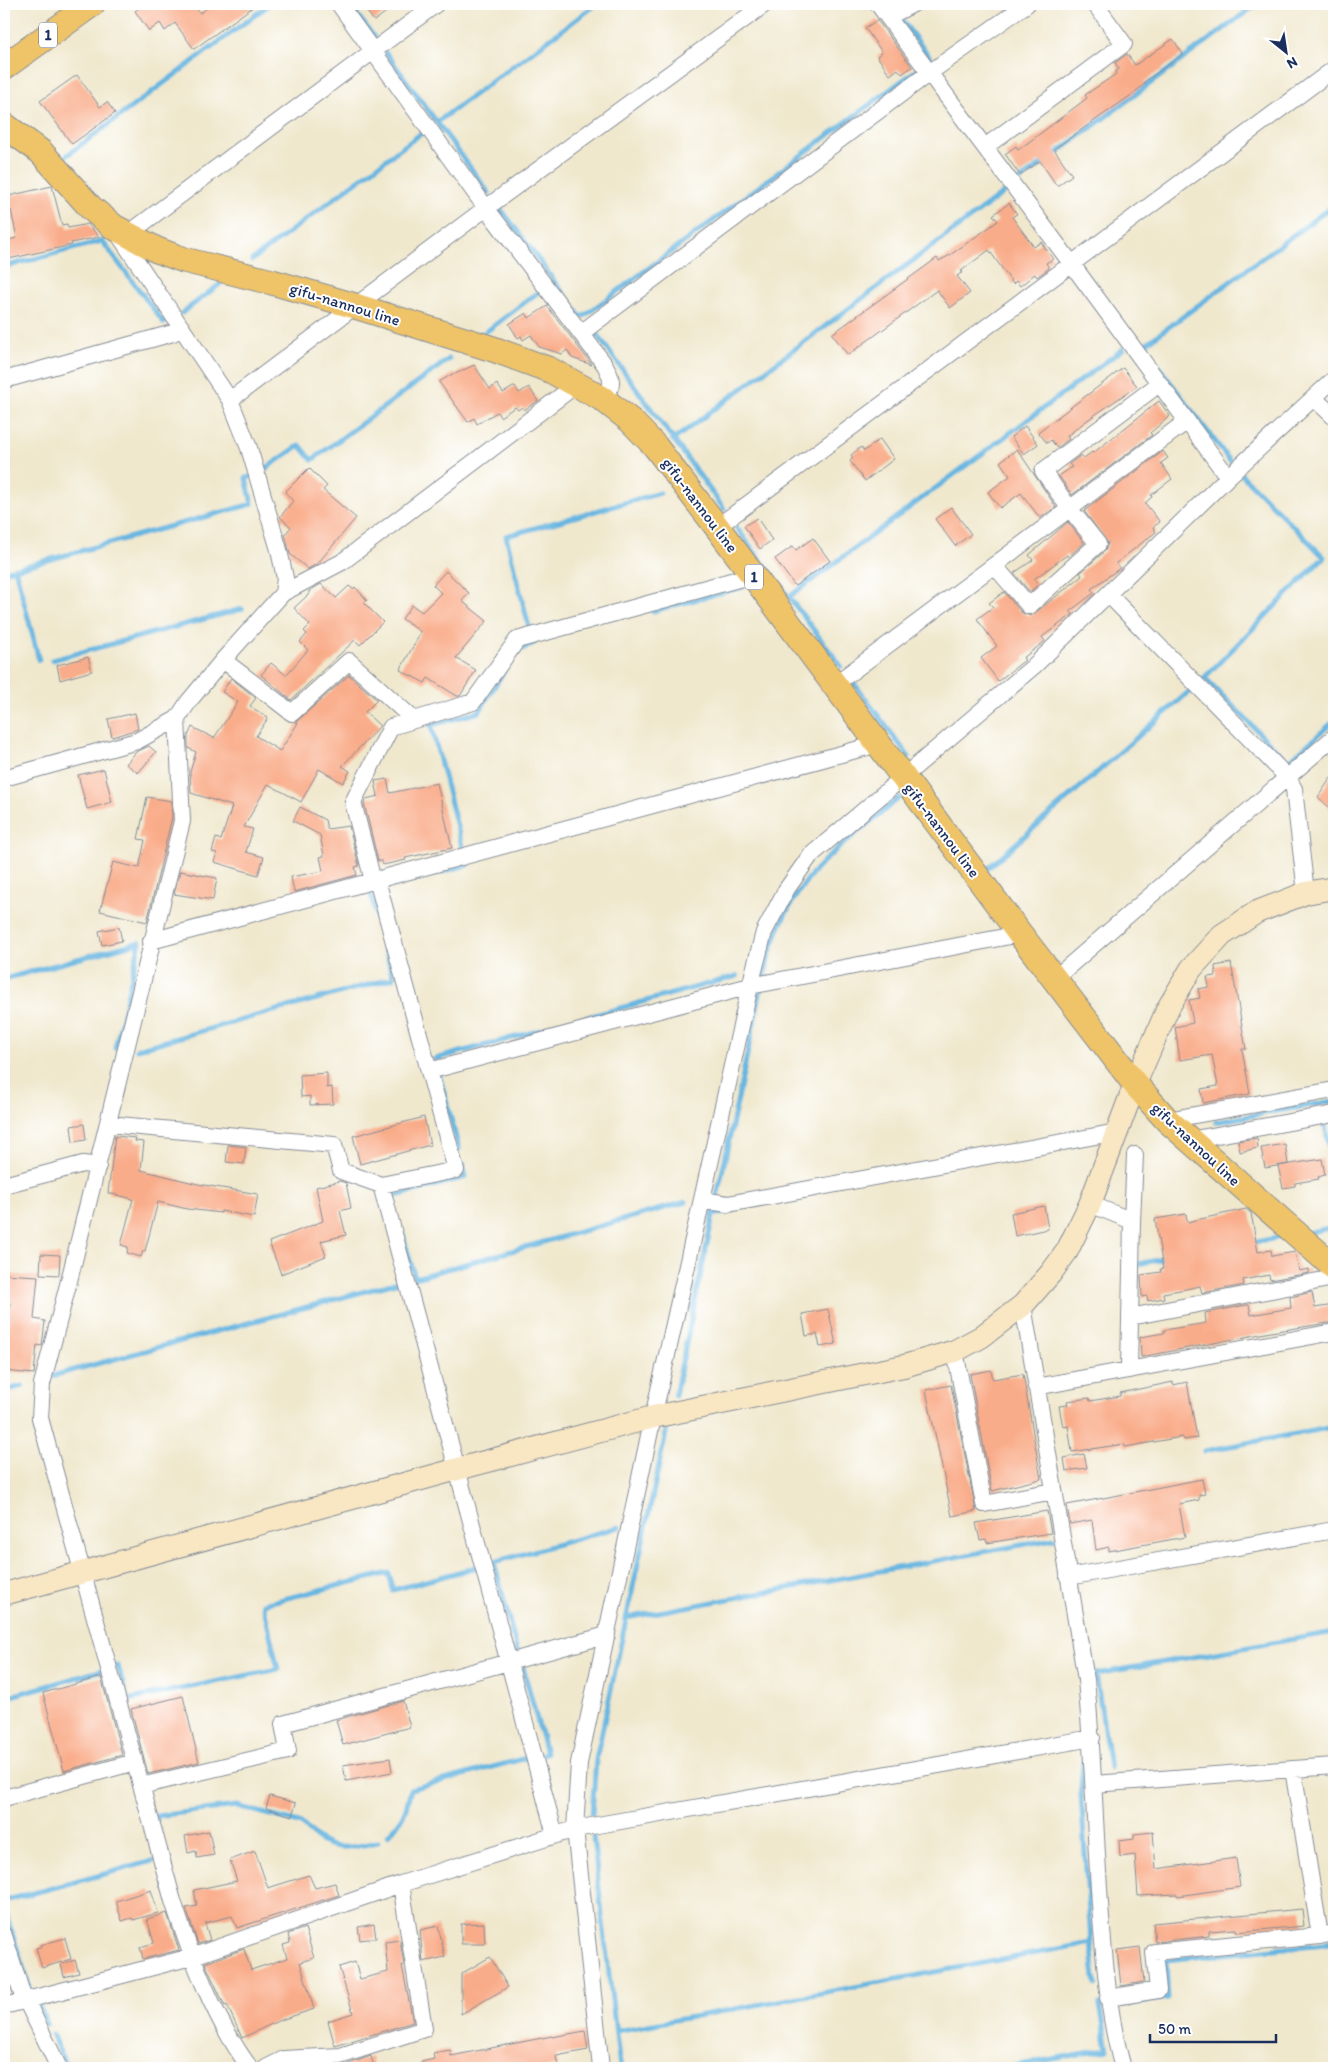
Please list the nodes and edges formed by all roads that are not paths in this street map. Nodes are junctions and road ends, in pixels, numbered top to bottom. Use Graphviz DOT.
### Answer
graph roads {
  1 [pos="92,4"];
  2 [pos="339,4"];
  3 [pos="436,4"];
  4 [pos="765,4"];
  5 [pos="878,4"];
  6 [pos="913,4"];
  7 [pos="1027,4"];
  8 [pos="1094,4"];
  9 [pos="888,17"];
  10 [pos="373,51"];
  11 [pos="4,67"];
  12 [pos="1334,69"];
  13 [pos="929,73"];
  14 [pos="4,126"];
  15 [pos="984,147"];
  16 [pos="486,208"];
  17 [pos="120,231"];
  18 [pos="1071,262"];
  19 [pos="355,306"];
  20 [pos="180,328"];
  21 [pos="581,333"];
  22 [pos="1334,379"];
  23 [pos="4,380"];
  24 [pos="577,384"];
  25 [pos="1159,384"];
  26 [pos="1314,398"];
  27 [pos="603,399"];
  28 [pos="230,400"];
  29 [pos="1334,418"];
  30 [pos="1187,422"];
  31 [pos="1228,477"];
  32 [pos="1070,509"];
  33 [pos="717,527"];
  34 [pos="994,565"];
  35 [pos="753,575"];
  36 [pos="283,593"];
  37 [pos="1108,595"];
  38 [pos="223,660"];
  39 [pos="834,685"];
  40 [pos="177,719"];
  41 [pos="414,720"];
  42 [pos="1334,738"];
  43 [pos="878,744"];
  44 [pos="902,777"];
  45 [pos="4,778"];
  46 [pos="1288,778"];
  47 [pos="375,880"];
  48 [pos="1334,888"];
  49 [pos="1306,893"];
  50 [pos="1020,934"];
  51 [pos="151,941"];
  52 [pos="1054,979"];
  53 [pos="750,986"];
  54 [pos="429,1071"];
  55 [pos="1135,1084"];
  56 [pos="1334,1090"];
  57 [pos="1334,1114"];
  58 [pos="1167,1120"];
  59 [pos="108,1124"];
  60 [pos="1117,1132"];
  61 [pos="1189,1140"];
  62 [pos="1135,1155"];
  63 [pos="98,1166"];
  64 [pos="4,1185"];
  65 [pos="381,1185"];
  66 [pos="702,1200"];
  67 [pos="1090,1204"];
  68 [pos="1132,1221"];
  69 [pos="1334,1267"];
  70 [pos="1334,1278"];
  71 [pos="1023,1305"];
  72 [pos="1130,1317"];
  73 [pos="1334,1332"];
  74 [pos="955,1351"];
  75 [pos="1129,1370"];
  76 [pos="1036,1387"];
  77 [pos="653,1417"];
  78 [pos="458,1469"];
  79 [pos="1054,1491"];
  80 [pos="1334,1530"];
  81 [pos="83,1572"];
  82 [pos="1068,1577"];
  83 [pos="4,1594"];
  84 [pos="607,1636"];
  85 [pos="509,1662"];
  86 [pos="1092,1738"];
  87 [pos="134,1762"];
  88 [pos="1334,1766"];
  89 [pos="1293,1769"];
  90 [pos="1094,1784"];
  91 [pos="141,1786"];
  92 [pos="4,1798"];
  93 [pos="575,1829"];
  94 [pos="555,1835"];
  95 [pos="401,1884"];
  96 [pos="1327,1934"];
  97 [pos="4,1936"];
  98 [pos="192,1957"];
  99 [pos="1108,1998"];
  100 [pos="25,2000"];
  101 [pos="4,2006"];
  102 [pos="59,2068"];
  103 [pos="250,2068"];
  104 [pos="266,2068"];
  105 [pos="601,2068"];
  106 [pos="1123,2068"];
  1 -- 11 [label="main road, 1"];
  2 -- 10 [label="street"];
  3 -- 10 [label="street"];
  4 -- 16 [label="street"];
  5 -- 9 [label="street"];
  6 -- 9 [label="street"];
  7 -- 13 [label="street"];
  8 -- 15 [label="street"];
  9 -- 13 [label="street"];
  10 -- 16 [label="street"];
  10 -- 17 [label="street"];
  12 -- 18 [label="street"];
  13 -- 15 [label="street"];
  13 -- 21 [label="street"];
  14 -- 17 [label="main road, gifu-nannou line / 1"];
  15 -- 18 [label="street"];
  16 -- 19 [label="street"];
  16 -- 21 [label="street"];
  17 -- 19 [label="main road, gifu-nannou line / 1"];
  17 -- 20 [label="street"];
  18 -- 25 [label="street"];
  18 -- 33 [label="street"];
  19 -- 24 [label="main road, gifu-nannou line / 1"];
  19 -- 28 [label="street"];
  20 -- 23 [label="street"];
  20 -- 28 [label="street"];
  21 -- 27 [label="street"];
  22 -- 26 [label="street"];
  24 -- 27 [label="main road, gifu-nannou line / 1"];
  24 -- 36 [label="street"];
  25 -- 30 [label="street"];
  25 -- 32 [label="street"];
  26 -- 29 [label="street"];
  26 -- 31 [label="street"];
  27 -- 33 [label="main road, gifu-nannou line / 1"];
  28 -- 36 [label="street"];
  30 -- 31 [label="street"];
  30 -- 32 [label="street"];
  31 -- 37 [label="street"];
  32 -- 34 [label="street"];
  32 -- 34 [label="street"];
  33 -- 35 [label="main road, gifu-nannou line / 1"];
  34 -- 39 [label="street"];
  35 -- 39 [label="main road, gifu-nannou line / 1"];
  35 -- 41 [label="street"];
  36 -- 38 [label="street"];
  37 -- 44 [label="street"];
  37 -- 46 [label="street"];
  38 -- 40 [label="street"];
  38 -- 41 [label="street"];
  39 -- 43 [label="main road, gifu-nannou line / 1"];
  40 -- 45 [label="street"];
  40 -- 51 [label="street"];
  41 -- 47 [label="street"];
  42 -- 46 [label="street"];
  43 -- 44 [label="main road, gifu-nannou line / 1"];
  43 -- 47 [label="street"];
  44 -- 50 [label="main road, gifu-nannou line / 1"];
  44 -- 53 [label="street"];
  46 -- 49 [label="street"];
  46 -- 52 [label="street"];
  47 -- 51 [label="street"];
  47 -- 54 [label="street"];
  48 -- 49 [label="street"];
  49 -- 55 [label="street"];
  50 -- 52 [label="main road, gifu-nannou line / 1"];
  50 -- 53 [label="street"];
  51 -- 59 [label="street"];
  52 -- 55 [label="main road, gifu-nannou line / 1"];
  53 -- 54 [label="street"];
  53 -- 66 [label="street"];
  54 -- 65 [label="street"];
  55 -- 58 [label="main road, gifu-nannou line / 1"];
  55 -- 60 [label="street"];
  56 -- 58 [label="street"];
  57 -- 61 [label="street"];
  58 -- 61 [label="main road, gifu-nannou line / 1"];
  59 -- 63 [label="street"];
  59 -- 65 [label="street"];
  60 -- 66 [label="street"];
  60 -- 67 [label="street"];
  61 -- 69 [label="main road, gifu-nannou line / 1"];
  62 -- 68 [label="street"];
  63 -- 64 [label="street"];
  63 -- 81 [label="street"];
  65 -- 78 [label="street"];
  66 -- 77 [label="street"];
  67 -- 68 [label="street"];
  67 -- 71 [label="street"];
  68 -- 72 [label="street"];
  70 -- 72 [label="street"];
  71 -- 74 [label="street"];
  71 -- 76 [label="street"];
  72 -- 75 [label="street"];
  73 -- 75 [label="street"];
  74 -- 77 [label="street"];
  74 -- 79 [label="street"];
  75 -- 76 [label="street"];
  76 -- 79 [label="street"];
  77 -- 78 [label="street"];
  77 -- 84 [label="street"];
  78 -- 81 [label="street"];
  78 -- 85 [label="street"];
  79 -- 82 [label="street"];
  80 -- 82 [label="street"];
  81 -- 83 [label="street"];
  81 -- 87 [label="street"];
  82 -- 86 [label="street"];
  84 -- 85 [label="street"];
  84 -- 93 [label="street"];
  85 -- 91 [label="street"];
  85 -- 94 [label="street"];
  86 -- 90 [label="street"];
  86 -- 93 [label="street"];
  87 -- 91 [label="street"];
  87 -- 92 [label="street"];
  88 -- 89 [label="street"];
  89 -- 90 [label="street"];
  89 -- 96 [label="street"];
  90 -- 99 [label="street"];
  91 -- 98 [label="street"];
  93 -- 94 [label="street"];
  93 -- 105 [label="street"];
  94 -- 95 [label="street"];
  95 -- 98 [label="street"];
  95 -- 104 [label="street"];
  96 -- 99 [label="street"];
  97 -- 100 [label="street"];
  98 -- 100 [label="street"];
  98 -- 103 [label="street"];
  99 -- 106 [label="street"];
  100 -- 101 [label="street"];
  100 -- 102 [label="street"];
}
